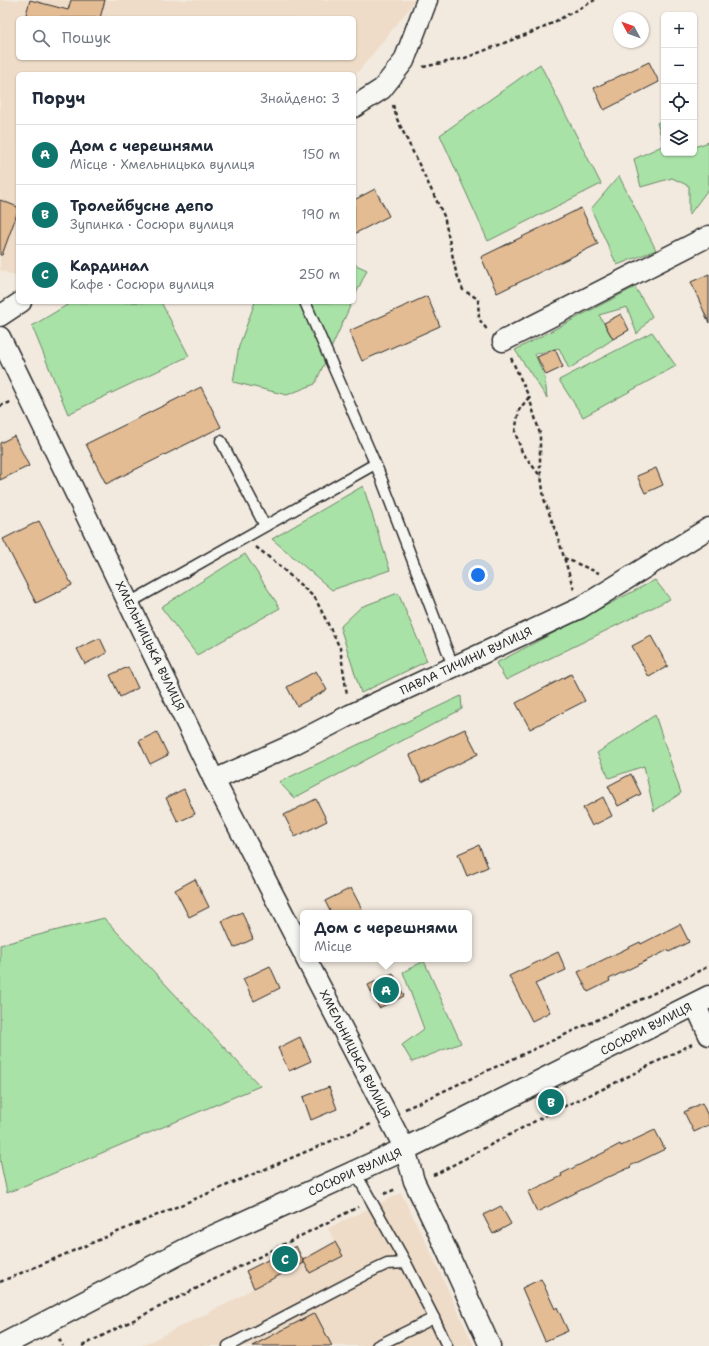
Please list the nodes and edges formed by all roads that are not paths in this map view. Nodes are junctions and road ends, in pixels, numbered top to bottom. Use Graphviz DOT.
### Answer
graph roads {
  1 [pos="427,0"];
  2 [pos="356,106"];
  3 [pos="709,236"];
  4 [pos="18,304"];
  5 [pos="307,304"];
  6 [pos="0,316"];
  7 [pos="0,337"];
  8 [pos="504,341"];
  9 [pos="221,442"];
  10 [pos="375,464"];
  11 [pos="265,526"];
  12 [pos="709,528"];
  13 [pos="129,603"];
  14 [pos="453,666"];
  15 [pos="214,780"];
  16 [pos="300,946"];
  17 [pos="308,962"];
  18 [pos="702,1001"];
  19 [pos="709,1035"];
  20 [pos="405,1149"];
  21 [pos="355,1172"];
  22 [pos="406,1263"];
  23 [pos="434,1318"];
  24 [pos="1,1346"];
  25 [pos="228,1346"];
  26 [pos="377,1346"];
  27 [pos="447,1346"];
  28 [pos="490,1346"];
  1 -- 2 [label="street"];
  3 -- 8 [label="street"];
  4 -- 6 [label="street"];
  5 -- 10 [label="lane"];
  7 -- 13 [label="street, ХМЕЛЬНИЦЬКА ВУЛИЦЯ"];
  9 -- 11 [label="lane"];
  10 -- 11 [label="lane"];
  10 -- 14 [label="lane"];
  11 -- 13 [label="lane"];
  12 -- 14 [label="street, ПАВЛА ТИЧИНИ ВУЛИЦЯ"];
  13 -- 15 [label="street, ХМЕЛЬНИЦЬКА ВУЛИЦЯ"];
  14 -- 15 [label="street, ПАВЛА ТИЧИНИ ВУЛИЦЯ"];
  15 -- 16 [label="street, ХМЕЛЬНИЦЬКА ВУЛИЦЯ"];
  17 -- 20 [label="street, ХМЕЛЬНИЦЬКА ВУЛИЦЯ"];
  18 -- 19 [label="street"];
  18 -- 20 [label="main road, СОСЮРИ ВУЛИЦЯ"];
  20 -- 21 [label="main road, СОСЮРИ ВУЛИЦЯ"];
  20 -- 28 [label="street, ХМЕЛЬНИЦЬКА ВУЛИЦЯ"];
  21 -- 22 [label="lane"];
  21 -- 24 [label="main road, СОСЮРИ ВУЛИЦЯ"];
  22 -- 23 [label="lane"];
  22 -- 25 [label="lane"];
  23 -- 26 [label="lane"];
  23 -- 27 [label="lane"];
}
